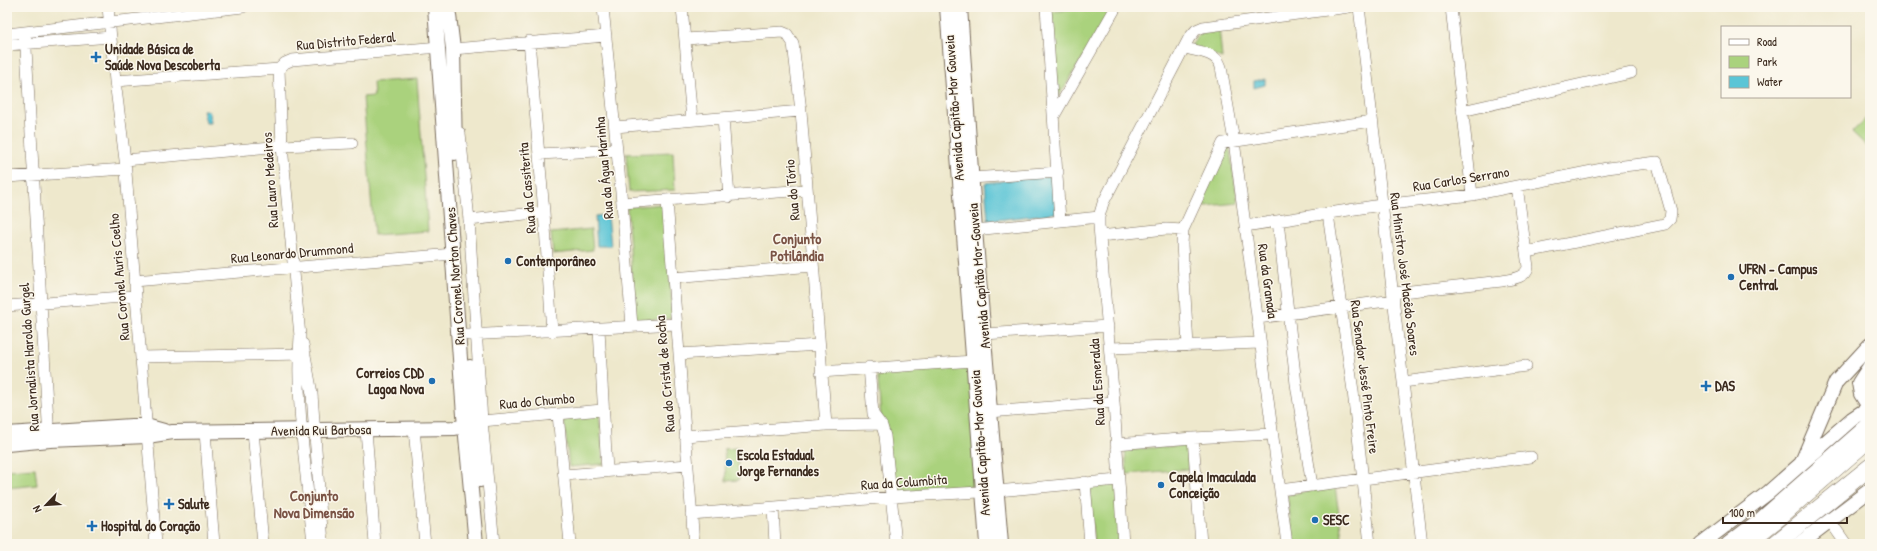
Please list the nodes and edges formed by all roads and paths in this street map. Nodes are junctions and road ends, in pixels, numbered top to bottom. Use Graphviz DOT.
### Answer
graph roads {
  1 [pos="108,7"];
  2 [pos="243,7"];
  3 [pos="603,7"];
  4 [pos="682,7"];
  5 [pos="947,7"];
  6 [pos="960,7"];
  7 [pos="1046,7"];
  8 [pos="1116,7"];
  9 [pos="1349,7"];
  10 [pos="1359,7"];
  11 [pos="1451,7"];
  12 [pos="442,9"];
  13 [pos="110,22"];
  14 [pos="24,32"];
  15 [pos="7,34"];
  16 [pos="606,36"];
  17 [pos="111,37"];
  18 [pos="686,39"];
  19 [pos="529,41"];
  20 [pos="25,43"];
  21 [pos="7,44"];
  22 [pos="446,48"];
  23 [pos="1184,48"];
  24 [pos="279,69"];
  25 [pos="1631,73"];
  26 [pos="115,81"];
  27 [pos="455,109"];
  28 [pos="801,110"];
  29 [pos="1462,111"];
  30 [pos="1054,116"];
  31 [pos="722,118"];
  32 [pos="692,120"];
  33 [pos="1372,121"];
  34 [pos="615,127"];
  35 [pos="962,127"];
  36 [pos="1234,141"];
  37 [pos="352,143"];
  38 [pos="282,146"];
  39 [pos="617,150"];
  40 [pos="539,154"];
  41 [pos="125,165"];
  42 [pos="1058,172"];
  43 [pos="33,175"];
  44 [pos="7,177"];
  45 [pos="971,178"];
  46 [pos="1517,186"];
  47 [pos="807,190"];
  48 [pos="1472,195"];
  49 [pos="729,197"];
  50 [pos="667,201"];
  51 [pos="622,203"];
  52 [pos="1381,205"];
  53 [pos="544,212"];
  54 [pos="1328,214"];
  55 [pos="1099,217"];
  56 [pos="469,220"];
  57 [pos="1060,221"];
  58 [pos="1278,221"];
  59 [pos="1245,226"];
  60 [pos="975,230"];
  61 [pos="1183,230"];
  62 [pos="1100,236"];
  63 [pos="1526,252"];
  64 [pos="453,254"];
  65 [pos="813,266"];
  66 [pos="292,268"];
  67 [pos="673,278"];
  68 [pos="134,281"];
  69 [pos="135,296"];
  70 [pos="1394,296"];
  71 [pos="40,303"];
  72 [pos="7,306"];
  73 [pos="1342,308"];
  74 [pos="1288,314"];
  75 [pos="1258,318"];
  76 [pos="676,324"];
  77 [pos="632,326"];
  78 [pos="1108,326"];
  79 [pos="599,329"];
  80 [pos="552,332"];
  81 [pos="984,334"];
  82 [pos="472,335"];
  83 [pos="1260,343"];
  84 [pos="819,345"];
  85 [pos="1870,345"];
  86 [pos="1188,346"];
  87 [pos="1110,348"];
  88 [pos="302,354"];
  89 [pos="679,354"];
  90 [pos="141,357"];
  91 [pos="973,361"];
  92 [pos="1526,366"];
  93 [pos="1870,366"];
  94 [pos="869,367"];
  95 [pos="822,372"];
  96 [pos="1403,382"];
  97 [pos="1114,402"];
  98 [pos="1870,409"];
  99 [pos="602,410"];
  100 [pos="990,412"];
  101 [pos="558,414"];
  102 [pos="1870,423"];
  103 [pos="474,424"];
  104 [pos="880,424"];
  105 [pos="826,425"];
  106 [pos="414,429"];
  107 [pos="366,430"];
  108 [pos="146,431"];
  109 [pos="253,431"];
  110 [pos="309,431"];
  111 [pos="206,432"];
  112 [pos="7,434"];
  113 [pos="1272,434"];
  114 [pos="49,435"];
  115 [pos="685,436"];
  116 [pos="1193,438"];
  117 [pos="1864,438"];
  118 [pos="7,444"];
  119 [pos="1116,444"];
  120 [pos="1531,457"];
  121 [pos="688,465"];
  122 [pos="1800,466"];
  123 [pos="1870,467"];
  124 [pos="607,471"];
  125 [pos="1414,473"];
  126 [pos="564,475"];
  127 [pos="1362,479"];
  128 [pos="1118,480"];
  129 [pos="1085,482"];
  130 [pos="1312,486"];
  131 [pos="1280,490"];
  132 [pos="1870,490"];
  133 [pos="991,492"];
  134 [pos="892,497"];
  135 [pos="773,508"];
  136 [pos="691,514"];
  137 [pos="1830,520"];
  138 [pos="156,544"];
  139 [pos="214,544"];
  140 [pos="263,544"];
  141 [pos="313,544"];
  142 [pos="324,544"];
  143 [pos="375,544"];
  144 [pos="425,544"];
  145 [pos="476,544"];
  146 [pos="485,544"];
  147 [pos="494,544"];
  148 [pos="570,544"];
  149 [pos="694,544"];
  150 [pos="775,544"];
  151 [pos="896,544"];
  152 [pos="987,544"];
  153 [pos="1001,544"];
  154 [pos="1090,544"];
  155 [pos="1123,544"];
  156 [pos="1201,544"];
  157 [pos="1287,544"];
  158 [pos="1370,544"];
  159 [pos="1422,544"];
  160 [pos="1701,544"];
  161 [pos="1728,544"];
  162 [pos="1745,544"];
  163 [pos="1775,544"];
  164 [pos="1799,544"];
  165 [pos="1846,544"];
  1 -- 13 [label="street, Rua Coronel Auris Coelho"];
  2 -- 13 [label="street"];
  3 -- 16 [label="street, Rua da Água Marinha"];
  4 -- 18 [label="street"];
  5 -- 35 [label="main road, Avenida Capitão-Mor Gouveia"];
  6 -- 35 [label="main road, Avenida Capitão Mor-Gouveia"];
  7 -- 30 [label="street"];
  8 -- 30 [label="street"];
  9 -- 23 [label="street"];
  10 -- 33 [label="street, Rua Ministro José Macêdo Soares"];
  11 -- 29 [label="street"];
  12 -- 22 [label="main road, Rua Coronel Norton Chaves"];
  13 -- 14 [label="street"];
  13 -- 17 [label="street, Rua Coronel Auris Coelho"];
  14 -- 15 [label="street"];
  14 -- 20 [label="street, Rua Jornalista Haroldo Gurgel"];
  16 -- 19 [label="street, Rua Distrito Federal"];
  16 -- 34 [label="street, Rua da Água Marinha"];
  17 -- 20 [label="street"];
  17 -- 26 [label="street, Rua Coronel Auris Coelho"];
  18 -- 28 [label="street, Rua do Tório"];
  18 -- 32 [label="street"];
  19 -- 22 [label="street, Rua Distrito Federal"];
  19 -- 40 [label="street, Rua da Cassiterita"];
  20 -- 21 [label="street"];
  20 -- 43 [label="street, Rua Jornalista Haroldo Gurgel"];
  22 -- 24 [label="street, Rua Distrito Federal"];
  22 -- 27 [label="main road, Rua Coronel Norton Chaves"];
  22 -- 64 [label="main road, Rua Coronel Norton Chaves"];
  23 -- 36 [label="street, Rua da Granada"];
  23 -- 55 [label="street"];
  24 -- 26 [label="street, Rua Distrito Federal"];
  24 -- 38 [label="street, Rua Lauro Medeiros"];
  25 -- 29 [label="street"];
  26 -- 41 [label="street, Rua Coronel Auris Coelho"];
  27 -- 56 [label="street, Rua Coronel Norton Chaves"];
  27 -- 82 [label="main road, Rua Coronel Norton Chaves"];
  28 -- 31 [label="street"];
  28 -- 47 [label="street, Rua do Tório"];
  29 -- 48 [label="street"];
  30 -- 42 [label="street"];
  31 -- 32 [label="street"];
  31 -- 49 [label="street"];
  32 -- 34 [label="street"];
  33 -- 36 [label="street"];
  33 -- 52 [label="street, Rua Ministro José Macêdo Soares"];
  34 -- 39 [label="street, Rua da Água Marinha"];
  35 -- 45 [label="main road, Avenida Capitão Mor-Gouveia"];
  35 -- 91 [label="main road, Avenida Capitão-Mor Gouveia"];
  36 -- 59 [label="street, Rua da Granada"];
  36 -- 61 [label="street"];
  37 -- 38 [label="street"];
  38 -- 41 [label="street"];
  38 -- 66 [label="street, Rua Lauro Medeiros"];
  39 -- 40 [label="street"];
  39 -- 51 [label="street, Rua da Água Marinha"];
  40 -- 53 [label="street, Rua da Cassiterita"];
  41 -- 43 [label="street"];
  41 -- 68 [label="street, Rua Coronel Auris Coelho"];
  42 -- 45 [label="street"];
  42 -- 57 [label="street"];
  43 -- 44 [label="street"];
  43 -- 71 [label="street, Rua Jornalista Haroldo Gurgel"];
  45 -- 60 [label="main road, Avenida Capitão Mor-Gouveia"];
  46 -- 48 [label="street, Rua Carlos Serrano"];
  46 -- 63 [label="street"];
  46 -- 63 [label="street, Rua Carlos Serrano"];
  47 -- 49 [label="street"];
  47 -- 65 [label="street, Rua do Tório"];
  48 -- 52 [label="street, Rua Carlos Serrano"];
  49 -- 50 [label="street"];
  50 -- 51 [label="street"];
  50 -- 67 [label="street, Rua do Cristal de Rocha"];
  51 -- 77 [label="street, Rua da Água Marinha"];
  52 -- 54 [label="street, Rua Carlos Serrano"];
  52 -- 70 [label="street, Rua Ministro José Macêdo Soares"];
  53 -- 56 [label="street"];
  53 -- 80 [label="street, Rua da Cassiterita"];
  54 -- 58 [label="street, Rua Carlos Serrano"];
  54 -- 73 [label="street, Rua Senador Jessé Pinto Freire"];
  55 -- 57 [label="street"];
  55 -- 62 [label="street, Rua da Esmeralda"];
  56 -- 82 [label="street, Rua Coronel Norton Chaves"];
  57 -- 60 [label="street"];
  58 -- 59 [label="street, Rua Carlos Serrano"];
  58 -- 74 [label="street"];
  59 -- 75 [label="street, Rua da Granada"];
  60 -- 81 [label="main road, Avenida Capitão Mor-Gouveia"];
  61 -- 62 [label="street"];
  61 -- 86 [label="street"];
  62 -- 78 [label="street, Rua da Esmeralda"];
  63 -- 70 [label="street"];
  64 -- 66 [label="street, Rua Leonardo Drummond"];
  64 -- 103 [label="main road, Rua Coronel Norton Chaves"];
  65 -- 67 [label="street"];
  65 -- 84 [label="street, Rua do Tório"];
  66 -- 68 [label="street, Rua Leonardo Drummond"];
  66 -- 88 [label="street, Rua Lauro Medeiros"];
  67 -- 76 [label="street, Rua do Cristal de Rocha"];
  68 -- 69 [label="street, Rua Coronel Auris Coelho"];
  69 -- 71 [label="street"];
  69 -- 90 [label="street, Rua Coronel Auris Coelho"];
  70 -- 73 [label="street"];
  70 -- 96 [label="street, Rua Ministro José Macêdo Soares"];
  71 -- 72 [label="street"];
  71 -- 114 [label="street, Rua Jornalista Haroldo Gurgel"];
  73 -- 74 [label="street"];
  73 -- 127 [label="street, Rua Senador Jessé Pinto Freire"];
  74 -- 75 [label="street"];
  74 -- 130 [label="street"];
  75 -- 83 [label="street, Rua da Granada"];
  76 -- 77 [label="street"];
  76 -- 89 [label="street, Rua do Cristal de Rocha"];
  77 -- 79 [label="street"];
  78 -- 81 [label="street"];
  78 -- 87 [label="street, Rua da Esmeralda"];
  79 -- 80 [label="street"];
  79 -- 99 [label="street"];
  80 -- 82 [label="street"];
  81 -- 100 [label="main road, Avenida Capitão Mor-Gouveia"];
  82 -- 103 [label="main road, Rua Coronel Norton Chaves"];
  83 -- 86 [label="street"];
  83 -- 113 [label="street, Rua da Granada"];
  84 -- 89 [label="street"];
  84 -- 95 [label="street, Rua do Tório"];
  85 -- 122 [label="main road"];
  86 -- 87 [label="street"];
  87 -- 97 [label="street, Rua da Esmeralda"];
  88 -- 90 [label="street"];
  88 -- 110 [label="street, Rua Lauro Medeiros"];
  89 -- 115 [label="street, Rua do Cristal de Rocha"];
  90 -- 108 [label="street, Rua Coronel Auris Coelho"];
  91 -- 94 [label="street"];
  91 -- 133 [label="main road, Avenida Capitão-Mor Gouveia"];
  92 -- 96 [label="street"];
  93 -- 98 [label="main road"];
  94 -- 95 [label="street"];
  94 -- 104 [label="street"];
  95 -- 105 [label="street, Rua do Tório"];
  96 -- 125 [label="street, Rua Ministro José Macêdo Soares"];
  97 -- 100 [label="street"];
  97 -- 119 [label="street, Rua da Esmeralda"];
  98 -- 122 [label="main road"];
  99 -- 101 [label="street, Rua do Chumbo"];
  99 -- 124 [label="street"];
  100 -- 133 [label="main road, Avenida Capitão Mor-Gouveia"];
  101 -- 103 [label="street, Rua do Chumbo"];
  101 -- 126 [label="street"];
  102 -- 117 [label="main road"];
  103 -- 106 [label="main road, Avenida Rui Barbosa"];
  103 -- 145 [label="main road, Rua Coronel Norton Chaves"];
  103 -- 146 [label="main road, Rua Coronel Norton Chaves"];
  103 -- 147 [label="street, Rua Coronel Norton Chaves"];
  104 -- 105 [label="street"];
  104 -- 134 [label="street"];
  105 -- 115 [label="street"];
  106 -- 107 [label="main road, Avenida Rui Barbosa"];
  106 -- 144 [label="street"];
  107 -- 110 [label="main road, Avenida Rui Barbosa"];
  107 -- 143 [label="street"];
  108 -- 111 [label="main road, Avenida Rui Barbosa"];
  108 -- 114 [label="main road, Avenida Rui Barbosa"];
  108 -- 138 [label="street, Rua Coronel Auris Coelho"];
  109 -- 110 [label="main road, Avenida Rui Barbosa"];
  109 -- 111 [label="main road, Avenida Rui Barbosa"];
  109 -- 140 [label="street"];
  110 -- 141 [label="street, Rua Lauro Medeiros"];
  110 -- 142 [label="street, Rua Lauro Medeiros"];
  111 -- 139 [label="street"];
  112 -- 114 [label="main road, Avenida Rui Barbosa"];
  113 -- 116 [label="street"];
  113 -- 131 [label="street, Rua da Granada"];
  114 -- 118 [label="main road, Avenida Rui Barbosa"];
  115 -- 121 [label="street, Rua do Cristal de Rocha"];
  116 -- 119 [label="street"];
  116 -- 156 [label="street"];
  117 -- 161 [label="main road"];
  117 -- 162 [label="highway"];
  119 -- 128 [label="street, Rua da Esmeralda"];
  120 -- 125 [label="street"];
  121 -- 124 [label="street"];
  121 -- 136 [label="street, Rua do Cristal de Rocha"];
  122 -- 160 [label="main road"];
  123 -- 163 [label="highway"];
  124 -- 126 [label="street"];
  125 -- 127 [label="street"];
  125 -- 159 [label="street, Rua Ministro José Macêdo Soares"];
  126 -- 148 [label="street"];
  127 -- 130 [label="street"];
  127 -- 158 [label="street, Rua Senador Jessé Pinto Freire"];
  128 -- 129 [label="street, Rua da Columbita"];
  128 -- 155 [label="street, Rua da Esmeralda"];
  129 -- 133 [label="street, Rua da Columbita"];
  129 -- 154 [label="street"];
  130 -- 131 [label="street"];
  131 -- 157 [label="street, Rua da Granada"];
  132 -- 137 [label="main road"];
  133 -- 134 [label="street, Rua da Columbita"];
  133 -- 152 [label="main road, Avenida Capitão-Mor Gouveia"];
  133 -- 153 [label="main road, Avenida Capitão Mor-Gouveia"];
  134 -- 135 [label="street, Rua da Columbita"];
  134 -- 151 [label="street"];
  135 -- 136 [label="street, Rua da Columbita"];
  135 -- 150 [label="street"];
  136 -- 149 [label="street, Rua do Cristal de Rocha"];
  137 -- 164 [label="main road"];
  137 -- 165 [label="street"];
}
